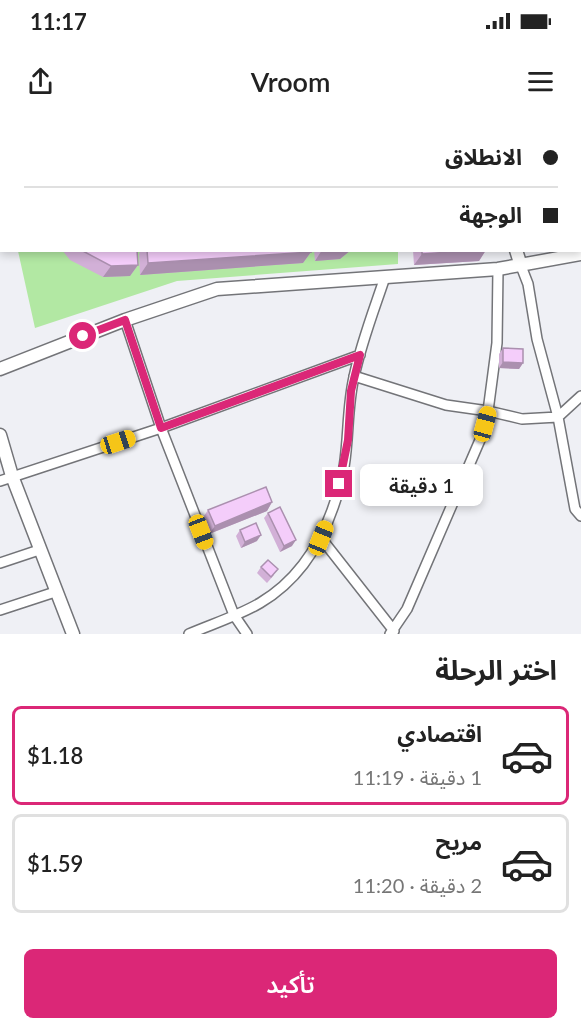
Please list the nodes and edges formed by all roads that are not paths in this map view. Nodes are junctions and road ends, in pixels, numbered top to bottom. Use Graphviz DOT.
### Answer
graph roads {
  1 [pos="517,252"];
  2 [pos="581,254"];
  3 [pos="521,266"];
  4 [pos="498,269"];
  5 [pos="385,277"];
  6 [pos="125,320"];
  7 [pos="360,355"];
  8 [pos="0,369"];
  9 [pos="354,376"];
  10 [pos="581,396"];
  11 [pos="488,411"];
  12 [pos="558,417"];
  13 [pos="161,428"];
  14 [pos="0,435"];
  15 [pos="6,479"];
  16 [pos="581,516"];
  17 [pos="321,538"];
  18 [pos="39,550"];
  19 [pos="0,563"];
  20 [pos="55,592"];
  21 [pos="0,610"];
  22 [pos="234,615"];
  23 [pos="392,633"];
  24 [pos="73,634"];
  25 [pos="189,634"];
  26 [pos="247,634"];
  1 -- 3 [label="street"];
  2 -- 3 [label="street"];
  3 -- 4 [label="street"];
  3 -- 12 [label="street"];
  4 -- 5 [label="street"];
  4 -- 11 [label="street"];
  5 -- 6 [label="street"];
  5 -- 7 [label="street"];
  6 -- 8 [label="street"];
  6 -- 13 [label="street"];
  7 -- 9 [label="street"];
  7 -- 13 [label="street"];
  9 -- 11 [label="street"];
  9 -- 17 [label="street"];
  10 -- 12 [label="street"];
  11 -- 12 [label="street"];
  11 -- 23 [label="street"];
  12 -- 16 [label="street"];
  13 -- 15 [label="street"];
  13 -- 22 [label="street"];
  14 -- 15 [label="street"];
  15 -- 18 [label="street"];
  17 -- 22 [label="street"];
  17 -- 23 [label="street"];
  18 -- 19 [label="street"];
  18 -- 20 [label="street"];
  20 -- 21 [label="street"];
  20 -- 24 [label="street"];
  22 -- 25 [label="street"];
  22 -- 26 [label="street"];
}
